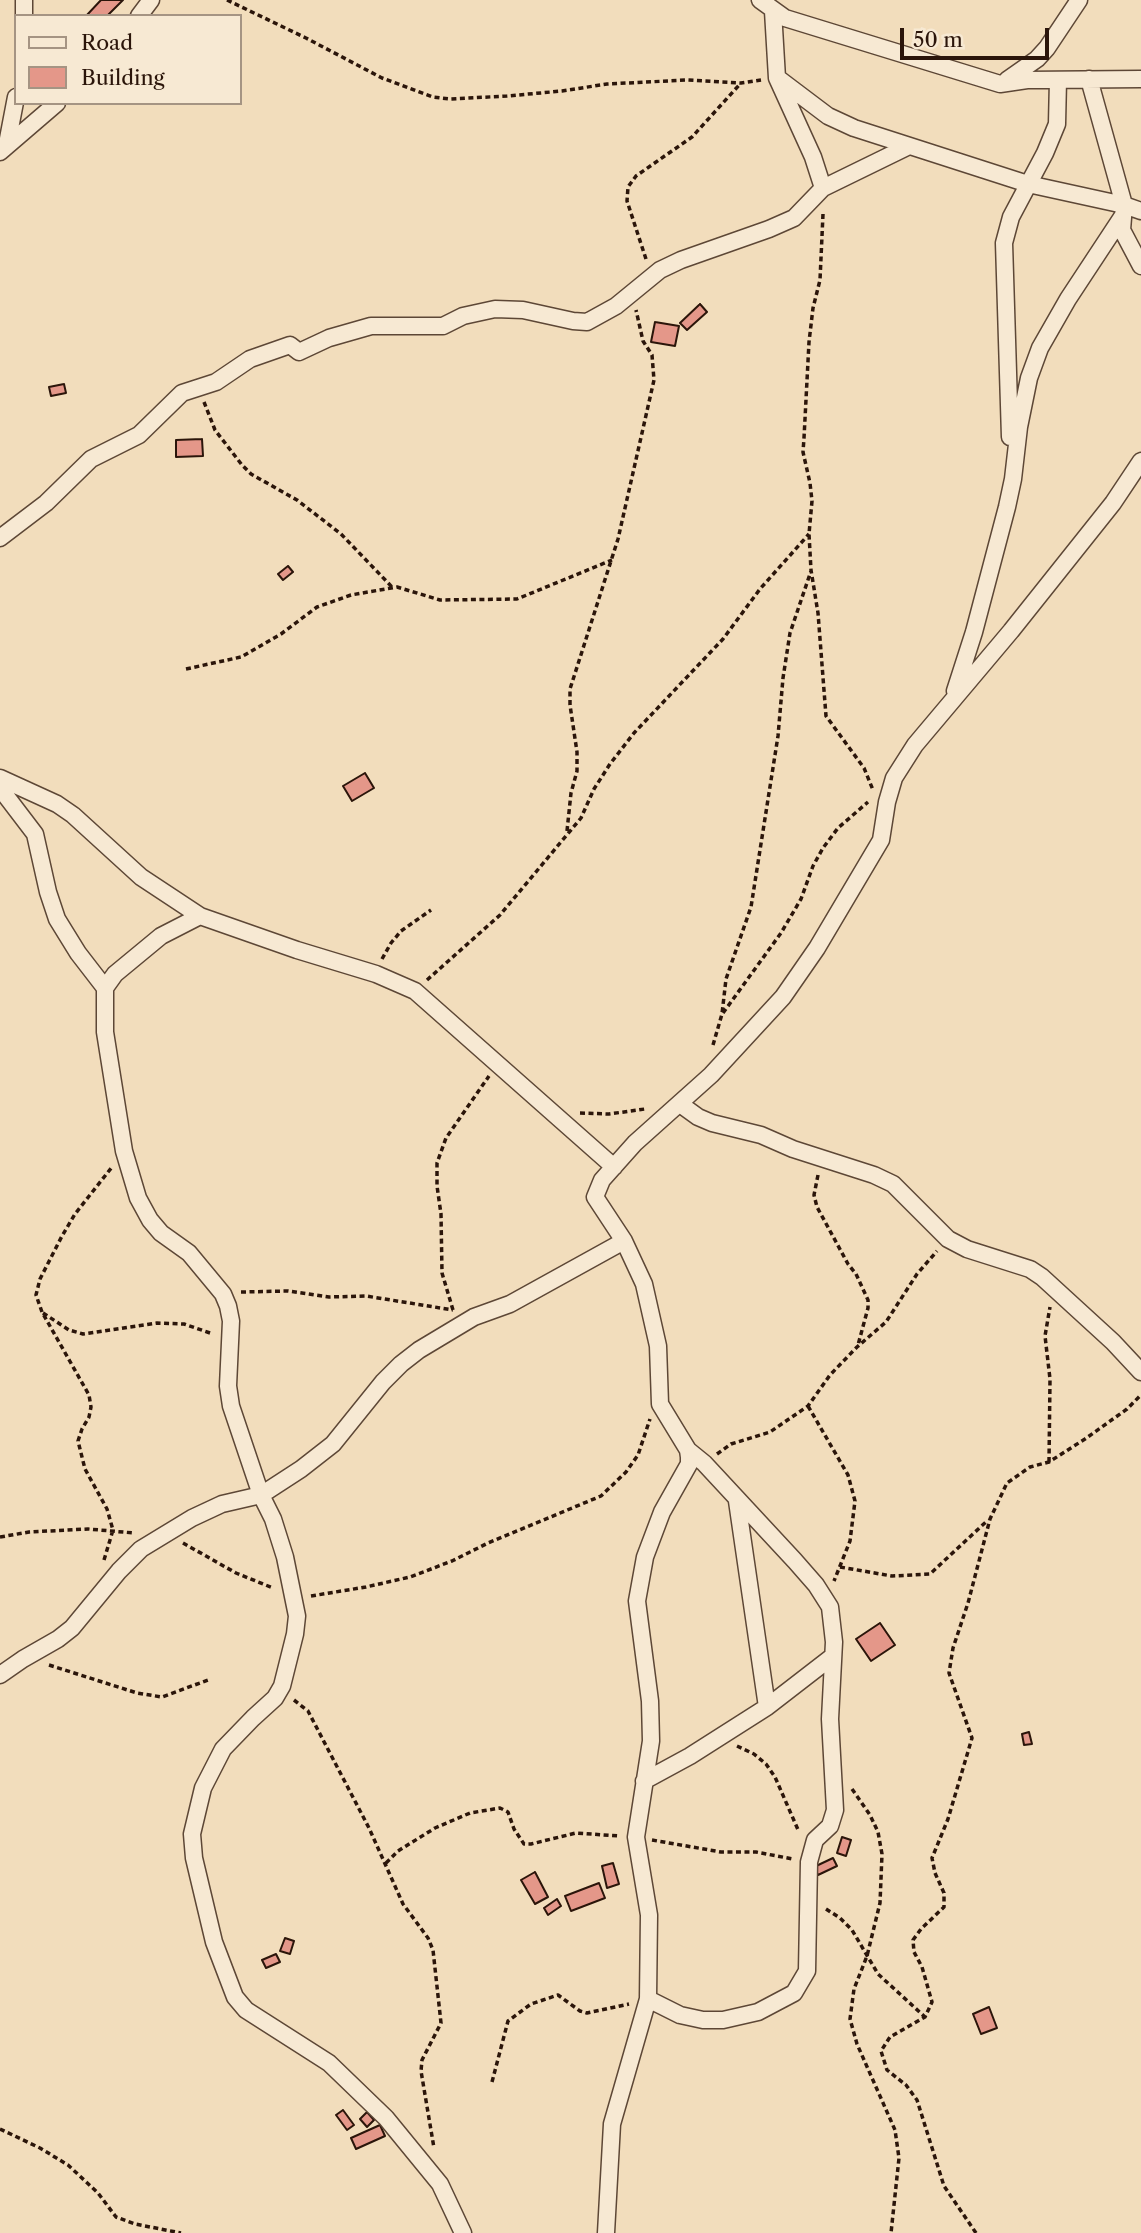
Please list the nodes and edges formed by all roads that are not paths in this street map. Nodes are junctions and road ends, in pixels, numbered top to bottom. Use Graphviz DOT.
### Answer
graph roads {
  1 [pos="760,0"];
  2 [pos="1079,0"];
  3 [pos="773,11"];
  4 [pos="777,78"];
  5 [pos="1089,79"];
  6 [pos="1141,79"];
  7 [pos="1058,80"];
  8 [pos="1000,85"];
  9 [pos="14,105"];
  10 [pos="55,105"];
  11 [pos="909,146"];
  12 [pos="4,148"];
  13 [pos="1028,184"];
  14 [pos="823,188"];
  15 [pos="1123,211"];
  16 [pos="1141,211"];
  17 [pos="1141,266"];
  18 [pos="1141,461"];
  19 [pos="1013,479"];
  20 [pos="0,538"];
  21 [pos="953,700"];
  22 [pos="0,778"];
  23 [pos="0,788"];
  24 [pos="200,916"];
  25 [pos="105,988"];
  26 [pos="680,1104"];
  27 [pos="614,1167"];
  28 [pos="624,1241"];
  29 [pos="1141,1372"];
  30 [pos="688,1450"];
  31 [pos="261,1495"];
  32 [pos="737,1501"];
  33 [pos="833,1656"];
  34 [pos="0,1675"];
  35 [pos="767,1707"];
  36 [pos="644,1781"];
  37 [pos="648,1999"];
  38 [pos="463,2233"];
  39 [pos="606,2233"];
  1 -- 3 [label="street"];
  2 -- 8 [label="street"];
  3 -- 4 [label="street"];
  3 -- 8 [label="street"];
  4 -- 11 [label="street"];
  4 -- 14 [label="street"];
  5 -- 6 [label="street"];
  5 -- 7 [label="street"];
  5 -- 15 [label="street"];
  7 -- 8 [label="street"];
  7 -- 13 [label="street"];
  9 -- 12 [label="street"];
  10 -- 12 [label="street"];
  11 -- 13 [label="street"];
  11 -- 14 [label="street"];
  13 -- 15 [label="street"];
  13 -- 19 [label="street"];
  14 -- 20 [label="street"];
  15 -- 16 [label="street"];
  15 -- 17 [label="street"];
  15 -- 19 [label="street"];
  18 -- 21 [label="street"];
  19 -- 21 [label="street"];
  21 -- 26 [label="street"];
  22 -- 24 [label="street"];
  23 -- 25 [label="street"];
  24 -- 25 [label="street"];
  24 -- 27 [label="street"];
  25 -- 31 [label="street"];
  26 -- 27 [label="street"];
  26 -- 29 [label="street"];
  27 -- 28 [label="street"];
  28 -- 30 [label="street"];
  28 -- 31 [label="street"];
  30 -- 32 [label="street"];
  30 -- 36 [label="street"];
  31 -- 34 [label="street"];
  31 -- 38 [label="street"];
  32 -- 33 [label="street"];
  32 -- 35 [label="street"];
  33 -- 35 [label="street"];
  33 -- 37 [label="street"];
  35 -- 36 [label="street"];
  36 -- 37 [label="street"];
  37 -- 39 [label="street"];
}
